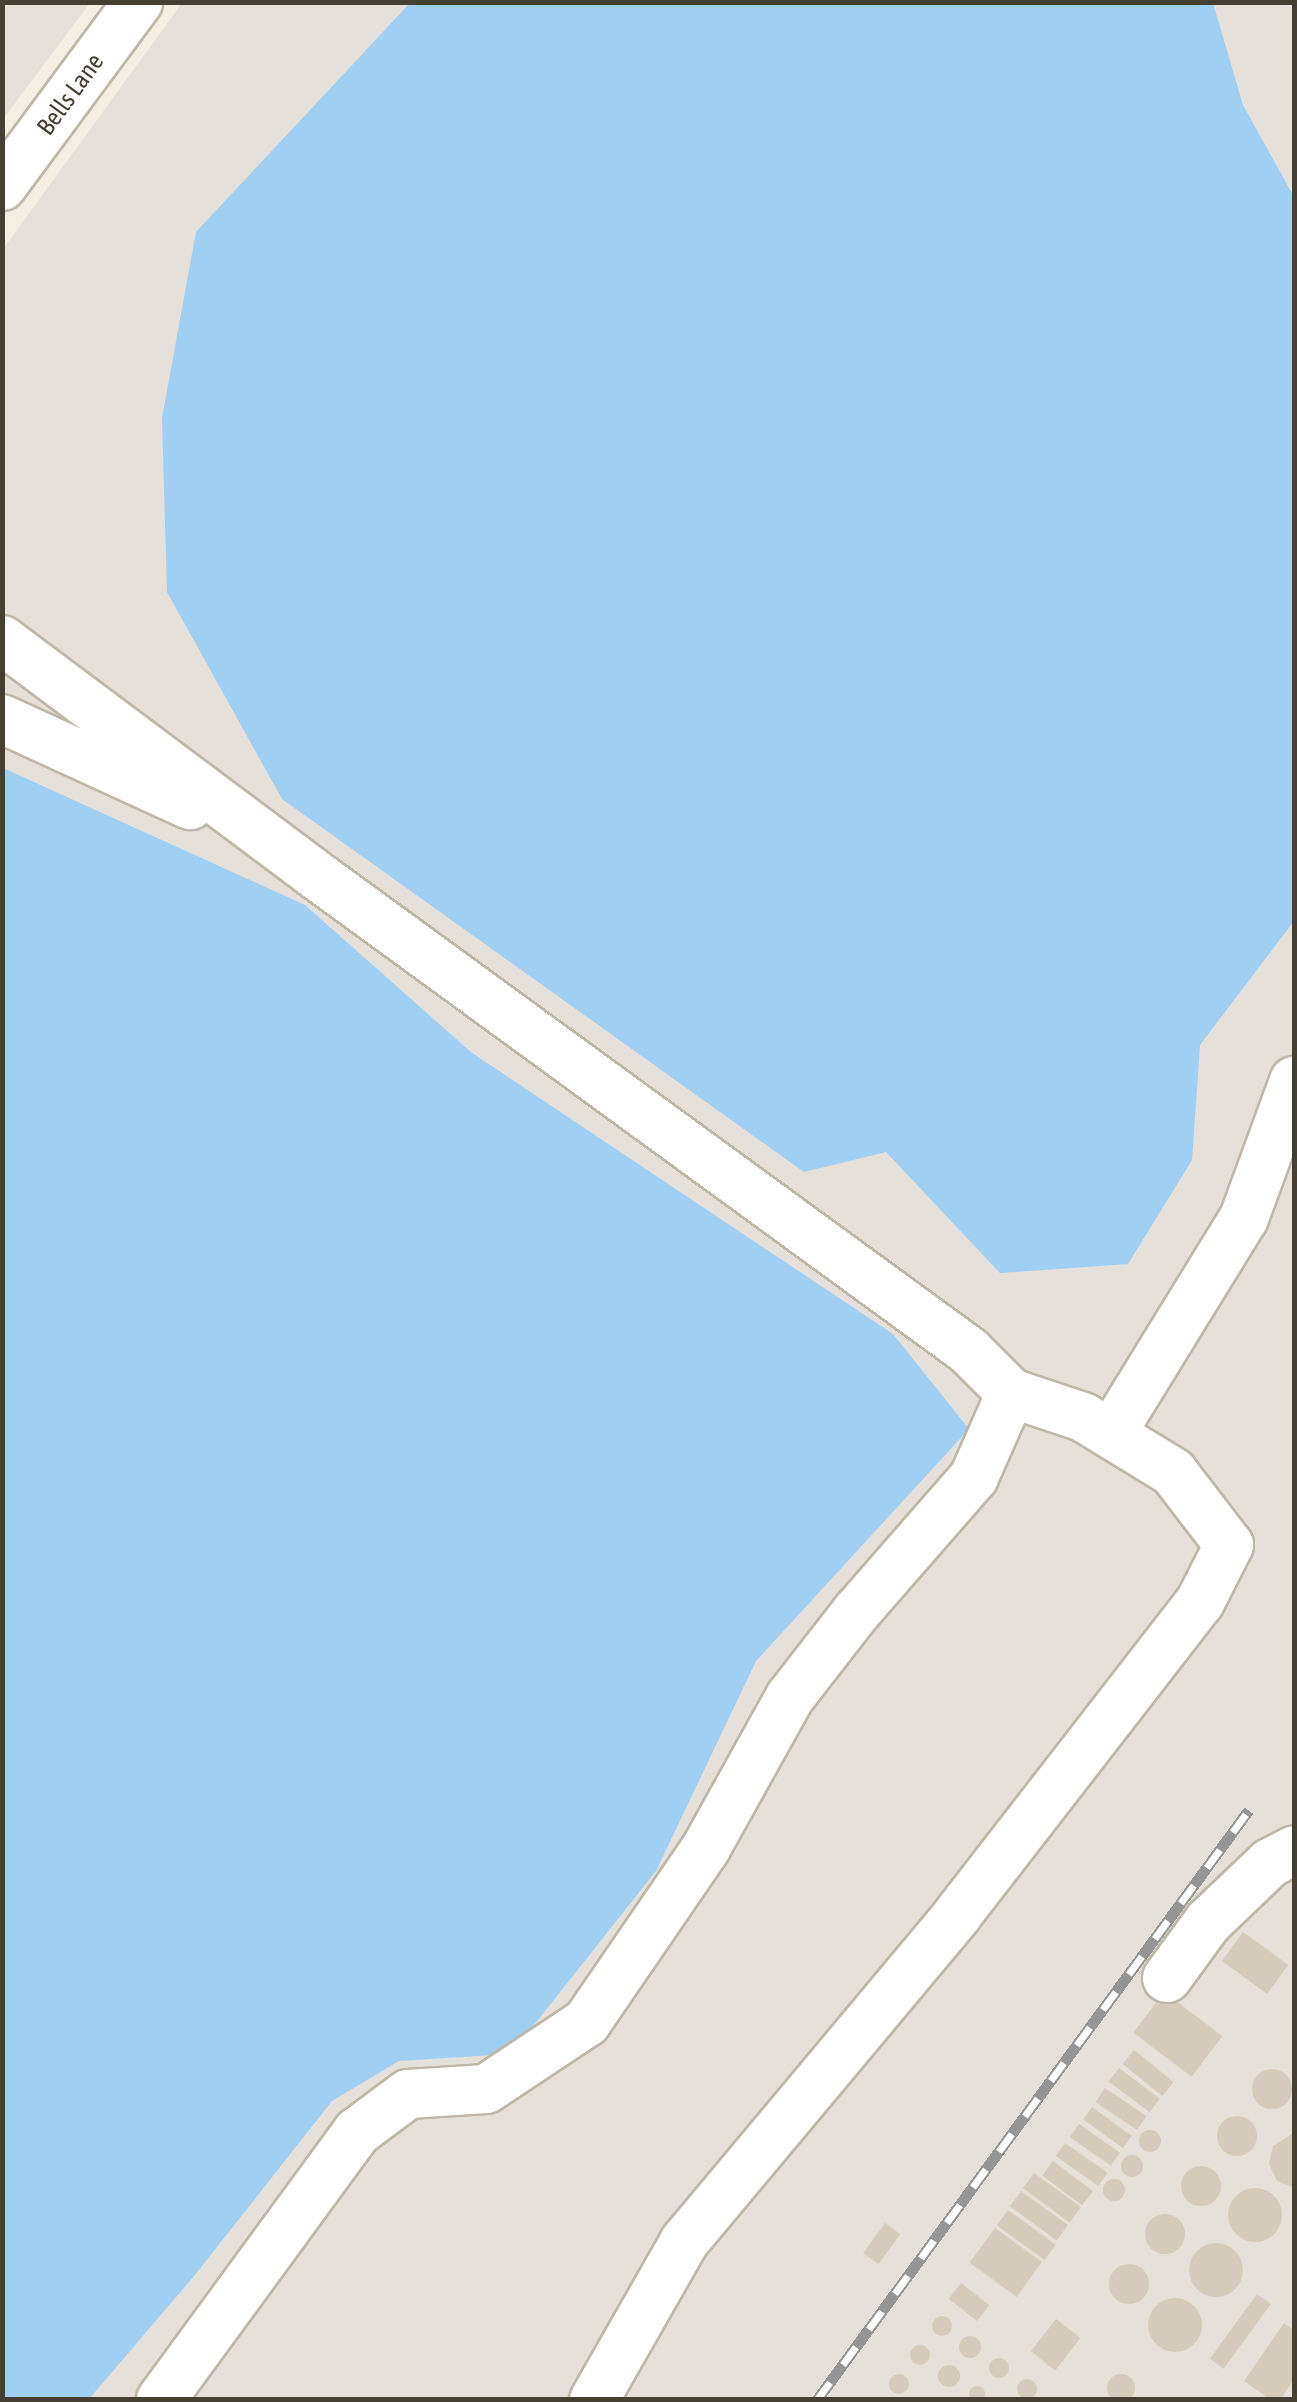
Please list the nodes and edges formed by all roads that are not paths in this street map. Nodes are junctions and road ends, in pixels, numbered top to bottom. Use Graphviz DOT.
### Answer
graph roads {
  1 [pos="138,2"];
  2 [pos="2,186"];
  3 [pos="2,640"];
  4 [pos="2,719"];
  5 [pos="275,844"];
  6 [pos="1294,1080"];
  7 [pos="1011,1393"];
  8 [pos="1111,1434"];
  9 [pos="1294,1850"];
  10 [pos="1167,1978"];
  11 [pos="161,2400"];
  12 [pos="594,2400"];
  1 -- 2 [label="street, Bells Lane"];
  3 -- 5 [label="street"];
  4 -- 5 [label="street"];
  5 -- 7 [label="street"];
  6 -- 8 [label="street"];
  7 -- 8 [label="street"];
  7 -- 11 [label="street"];
  8 -- 12 [label="street"];
  9 -- 10 [label="street"];
}
